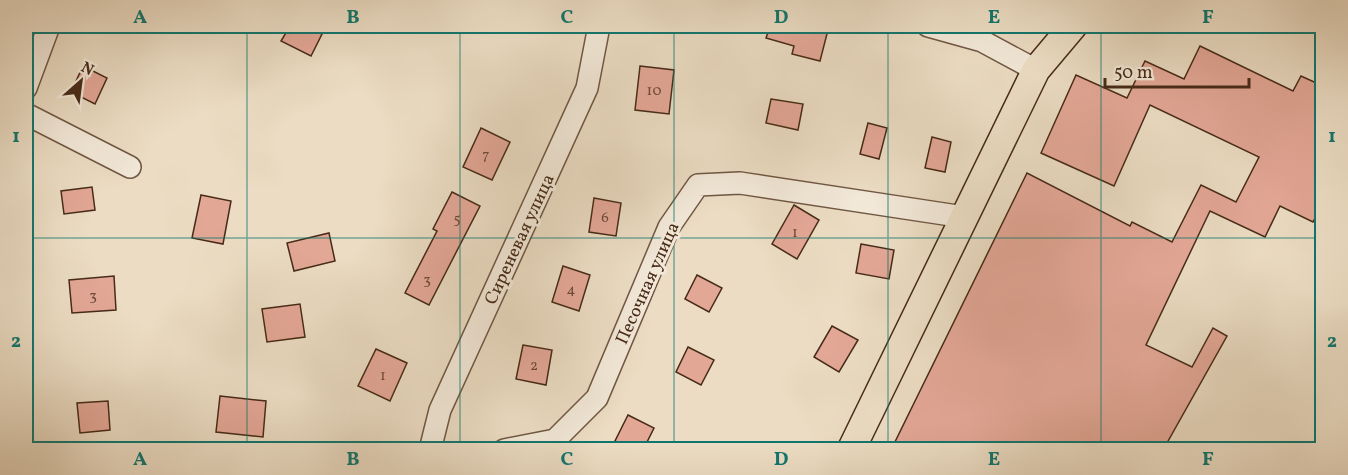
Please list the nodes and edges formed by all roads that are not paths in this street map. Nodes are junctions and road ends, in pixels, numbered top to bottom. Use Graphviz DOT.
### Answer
graph roads {
  1 [pos="49,26"];
  2 [pos="599,26"];
  3 [pos="928,26"];
  4 [pos="1072,26"];
  5 [pos="1036,70"];
  6 [pos="26,88"];
  7 [pos="26,114"];
  8 [pos="130,167"];
  9 [pos="964,217"];
  10 [pos="430,450"];
  11 [pos="504,450"];
  12 [pos="851,450"];
  1 -- 6 [label="street"];
  2 -- 10 [label="street, Сиреневая улица"];
  3 -- 5 [label="street"];
  4 -- 5 [label="main road"];
  5 -- 9 [label="main road"];
  7 -- 8 [label="street"];
  9 -- 11 [label="street, Песочная улица"];
  9 -- 12 [label="main road"];
}
